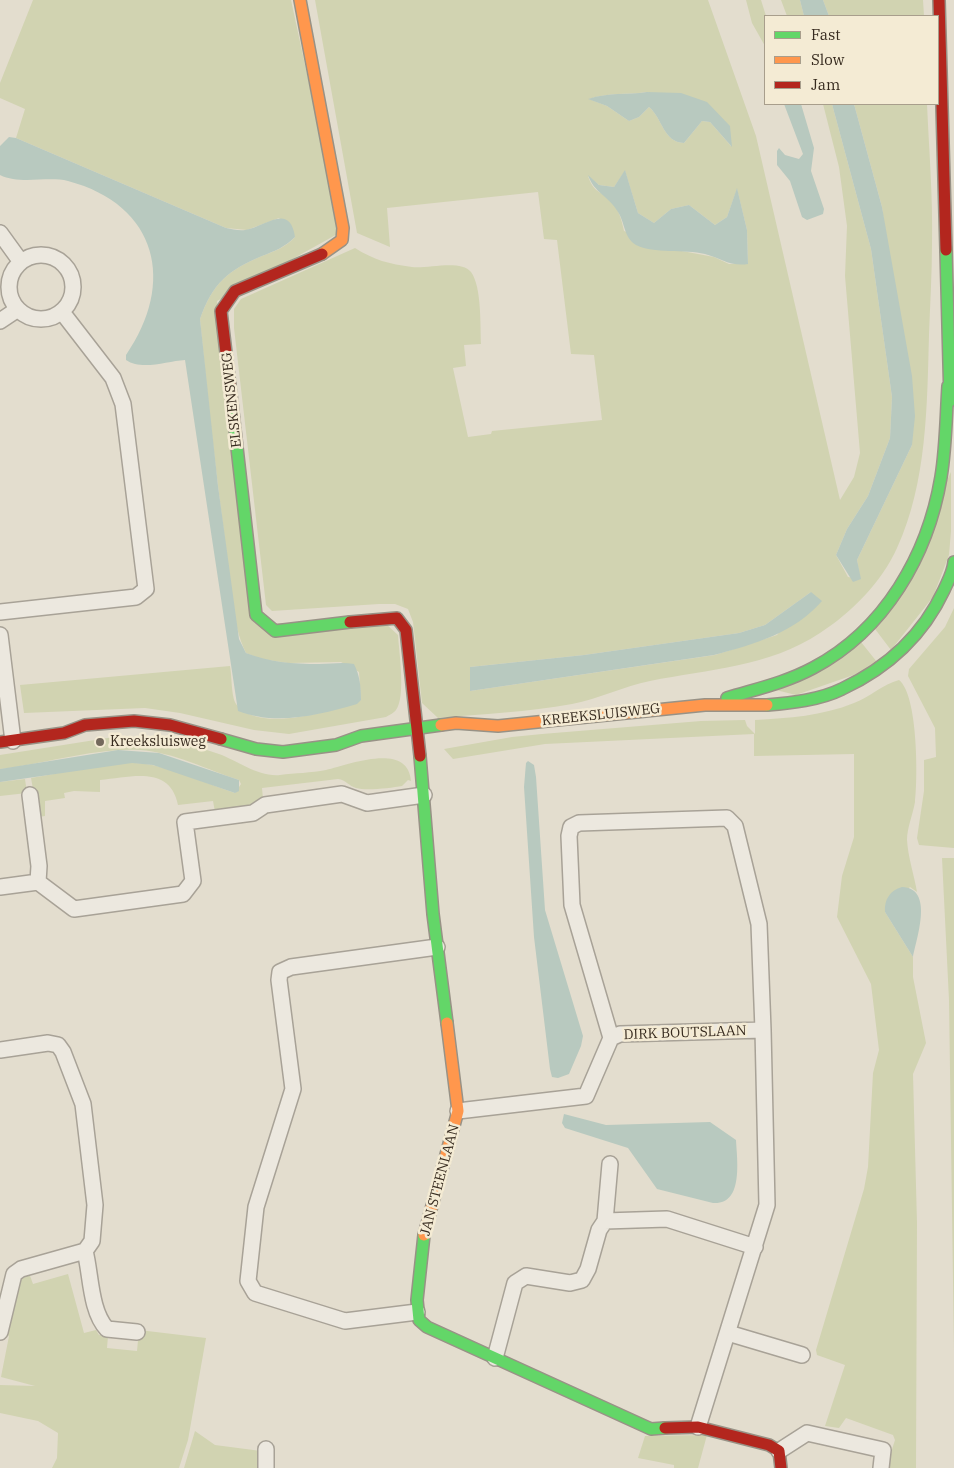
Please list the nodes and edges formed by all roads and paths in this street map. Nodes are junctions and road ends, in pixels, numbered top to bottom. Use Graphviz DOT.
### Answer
graph roads {
  1 [pos="300,0"];
  2 [pos="939,0"];
  3 [pos="0,233"];
  4 [pos="21,262"];
  5 [pos="18,309"];
  6 [pos="62,312"];
  7 [pos="0,321"];
  8 [pos="948,386"];
  9 [pos="954,437"];
  10 [pos="954,562"];
  11 [pos="0,612"];
  12 [pos="0,635"];
  13 [pos="705,704"];
  14 [pos="58,721"];
  15 [pos="85,725"];
  16 [pos="10,726"];
  17 [pos="498,726"];
  18 [pos="417,728"];
  19 [pos="471,736"];
  20 [pos="6,742"];
  21 [pos="336,745"];
  22 [pos="364,748"];
  23 [pos="30,795"];
  24 [pos="424,795"];
  25 [pos="38,882"];
  26 [pos="0,887"];
  27 [pos="437,947"];
  28 [pos="763,1030"];
  29 [pos="610,1038"];
  30 [pos="0,1050"];
  31 [pos="458,1111"];
  32 [pos="610,1164"];
  33 [pos="606,1221"];
  34 [pos="755,1247"];
  35 [pos="85,1251"];
  36 [pos="417,1312"];
  37 [pos="0,1332"];
  38 [pos="137,1332"];
  39 [pos="728,1333"];
  40 [pos="802,1355"];
  41 [pos="495,1358"];
  42 [pos="698,1427"];
  43 [pos="266,1449"];
  44 [pos="779,1452"];
  45 [pos="266,1468"];
  46 [pos="781,1468"];
  47 [pos="881,1468"];
  1 -- 18 [label="street, ELSKENSWEG"];
  2 -- 8 [label="street"];
  3 -- 4 [label="street"];
  4 -- 5 [label="street"];
  4 -- 6 [label="street"];
  5 -- 6 [label="street"];
  5 -- 7 [label="street"];
  6 -- 11 [label="street"];
  8 -- 9 [label="street"];
  8 -- 13 [label="street, KREEKSLUISWEG"];
  10 -- 13 [label="street, KREEKSLUISWEG"];
  12 -- 16 [label="street"];
  13 -- 17 [label="street, KREEKSLUISWEG"];
  14 -- 15 [label="street, KREEKSLUISWEG"];
  15 -- 20 [label="street, KREEKSLUISWEG"];
  15 -- 21 [label="street, KREEKSLUISWEG"];
  16 -- 20 [label="street"];
  17 -- 18 [label="street, KREEKSLUISWEG"];
  17 -- 19 [label="street, KREEKSLUISWEG"];
  18 -- 21 [label="street, KREEKSLUISWEG"];
  18 -- 24 [label="street, JAN STEENLAAN"];
  21 -- 22 [label="street, KREEKSLUISWEG"];
  23 -- 25 [label="street"];
  24 -- 25 [label="street"];
  24 -- 27 [label="street, JAN STEENLAAN"];
  25 -- 26 [label="street"];
  27 -- 31 [label="street, JAN STEENLAAN"];
  27 -- 36 [label="street"];
  28 -- 29 [label="street, DIRK BOUTSLAAN"];
  28 -- 29 [label="street"];
  28 -- 34 [label="street, DIRK BOUTSLAAN"];
  29 -- 31 [label="street, DIRK BOUTSLAAN"];
  30 -- 35 [label="street"];
  31 -- 36 [label="street, JAN STEENLAAN"];
  32 -- 33 [label="street"];
  33 -- 34 [label="street"];
  33 -- 41 [label="street"];
  34 -- 39 [label="street, DIRK BOUTSLAAN"];
  35 -- 37 [label="street"];
  35 -- 38 [label="street"];
  36 -- 41 [label="street"];
  39 -- 40 [label="street"];
  39 -- 42 [label="street, DIRK BOUTSLAAN"];
  41 -- 42 [label="street"];
  42 -- 44 [label="street"];
  43 -- 45 [label="street"];
  44 -- 46 [label="street"];
  44 -- 47 [label="street"];
}
